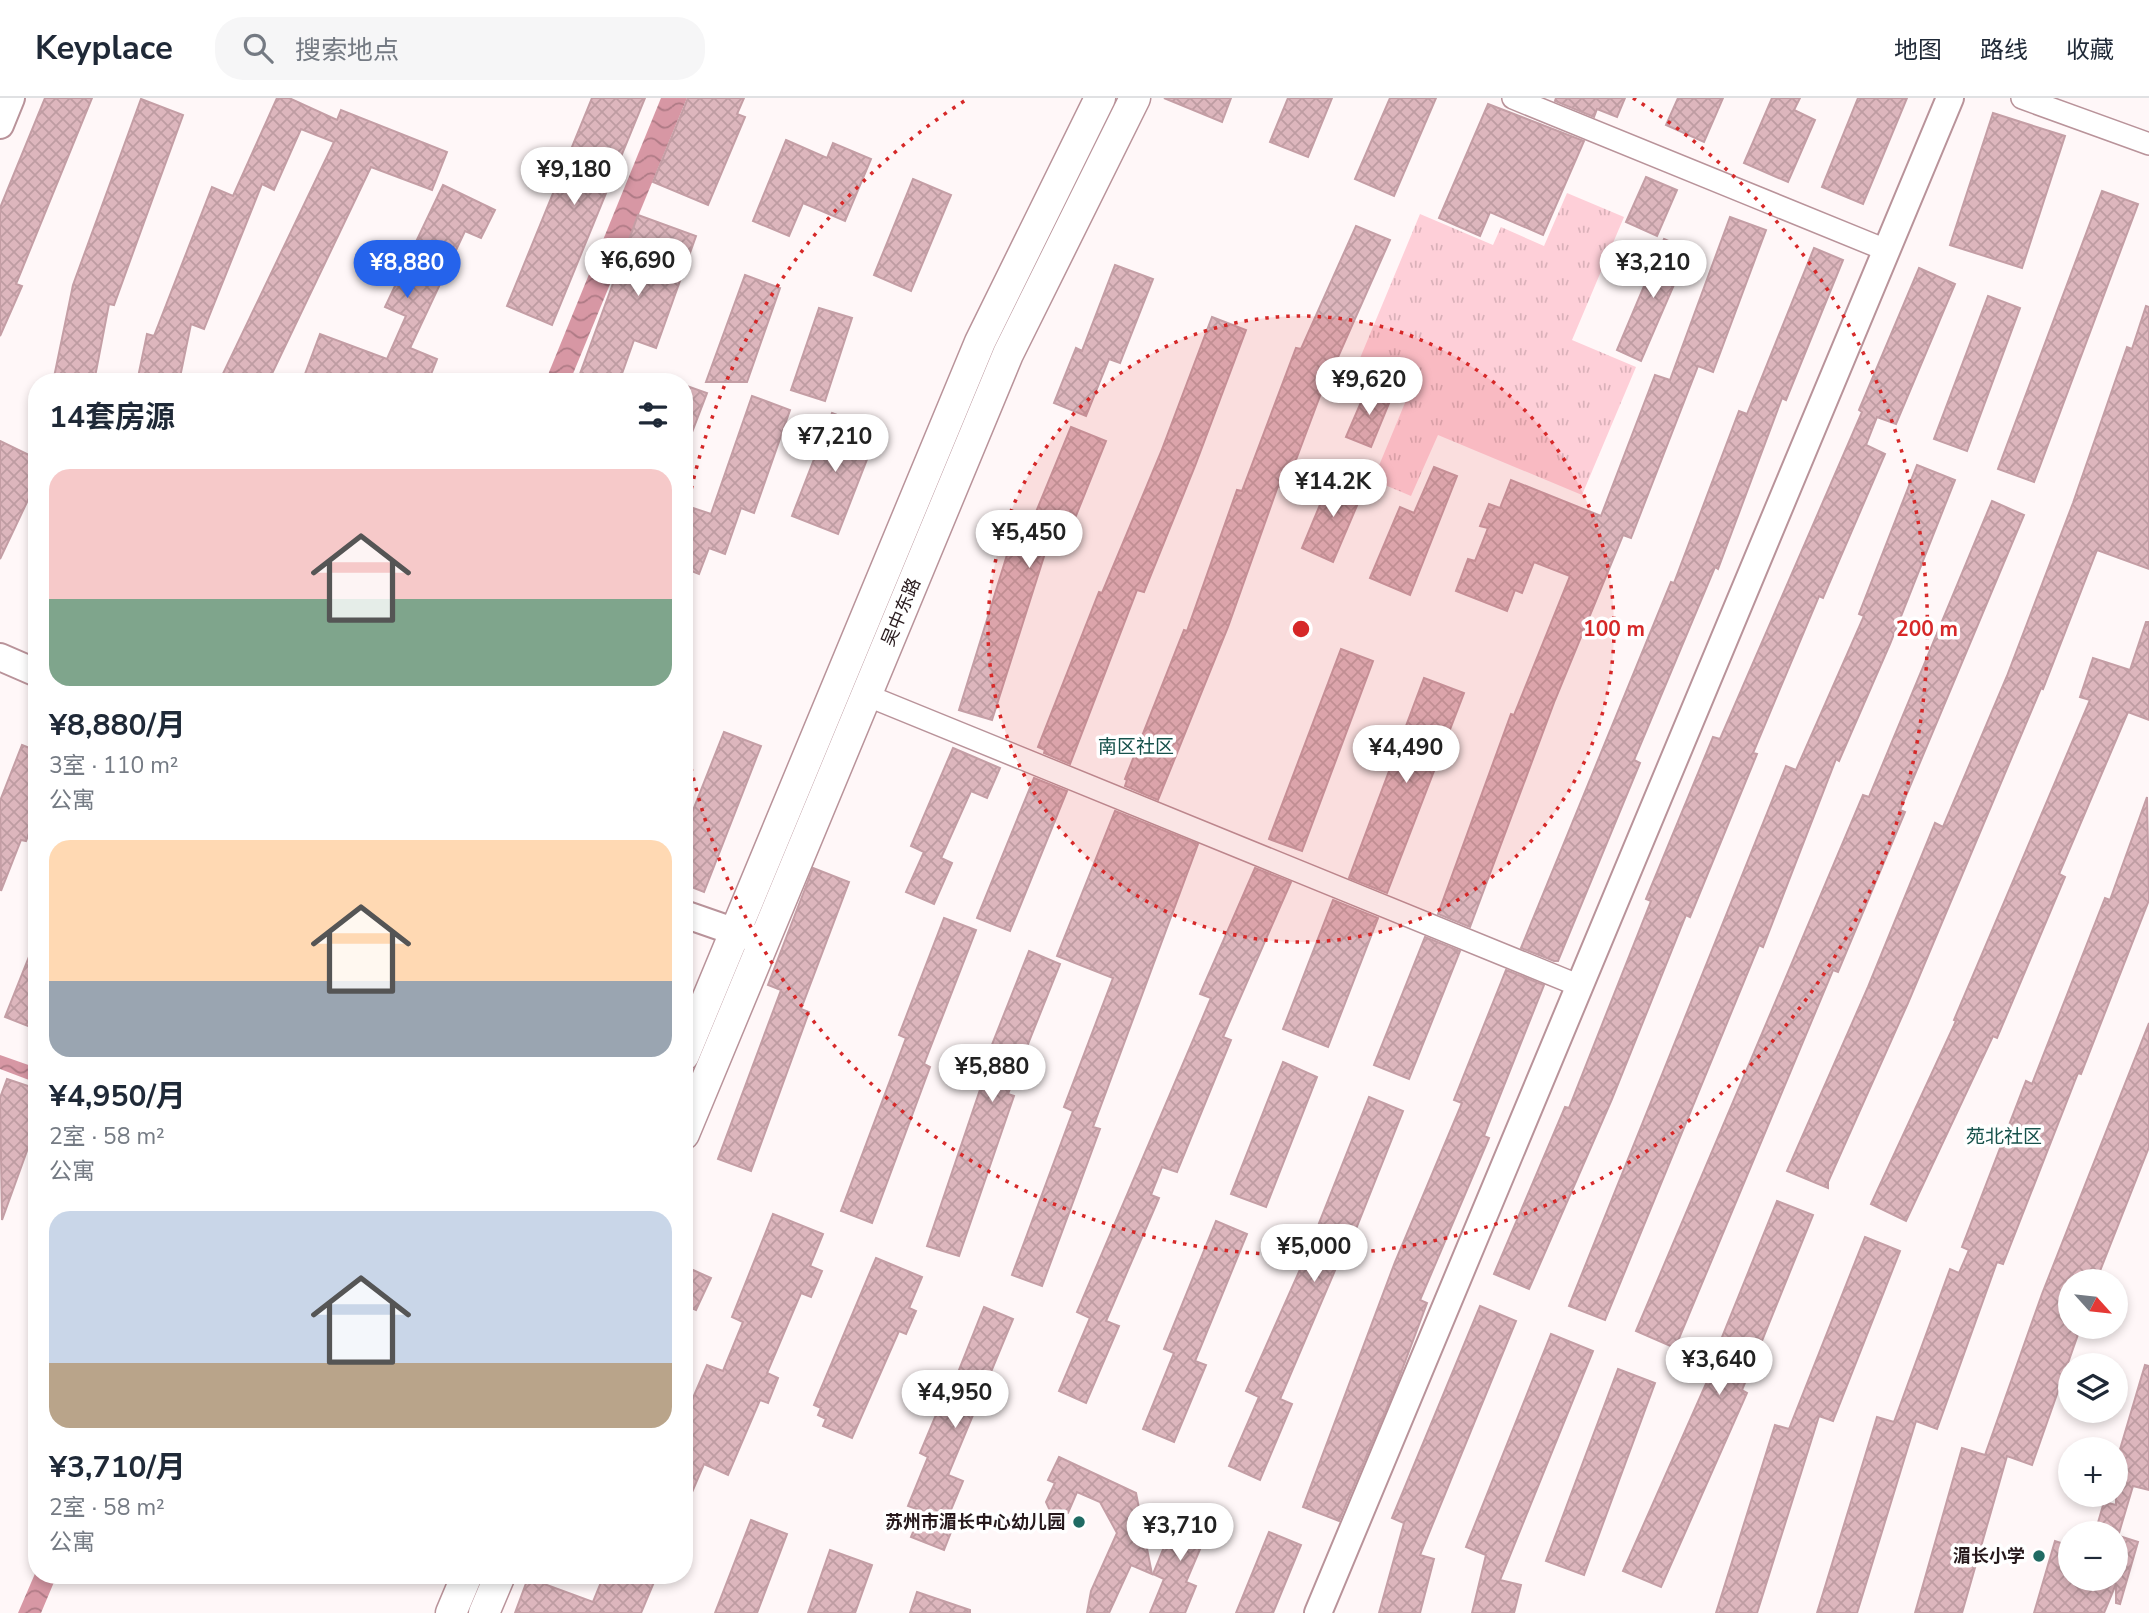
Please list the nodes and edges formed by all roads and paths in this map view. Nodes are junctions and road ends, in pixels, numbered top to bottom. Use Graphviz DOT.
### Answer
graph roads {
  1 [pos="11,98"];
  2 [pos="1100,98"];
  3 [pos="1135,98"];
  4 [pos="1513,98"];
  5 [pos="1950,98"];
  6 [pos="2022,98"];
  7 [pos="0,125"];
  8 [pos="2149,145"];
  9 [pos="1886,250"];
  10 [pos="0,657"];
  11 [pos="28,669"];
  12 [pos="866,695"];
  13 [pos="693,917"];
  14 [pos="736,931"];
  15 [pos="764,943"];
  16 [pos="1580,986"];
  17 [pos="693,1034"];
  18 [pos="693,1113"];
  19 [pos="463,1584"];
  20 [pos="496,1584"];
  21 [pos="451,1613"];
  22 [pos="484,1613"];
  23 [pos="1318,1613"];
  1 -- 7 [label="street"];
  2 -- 14 [label="main road, 吴中东路"];
  3 -- 12 [label="main road, 吴中东路"];
  4 -- 9 [label="street"];
  5 -- 9 [label="street"];
  6 -- 8 [label="street"];
  9 -- 16 [label="street"];
  10 -- 11 [label="street"];
  12 -- 15 [label="main road, 吴中东路"];
  12 -- 16 [label="street"];
  13 -- 14 [label="street"];
  14 -- 15 [label="street"];
  14 -- 17 [label="main road, 吴中东路"];
  15 -- 18 [label="main road, 吴中东路"];
  16 -- 23 [label="street"];
  19 -- 21 [label="main road"];
  20 -- 22 [label="main road"];
}
